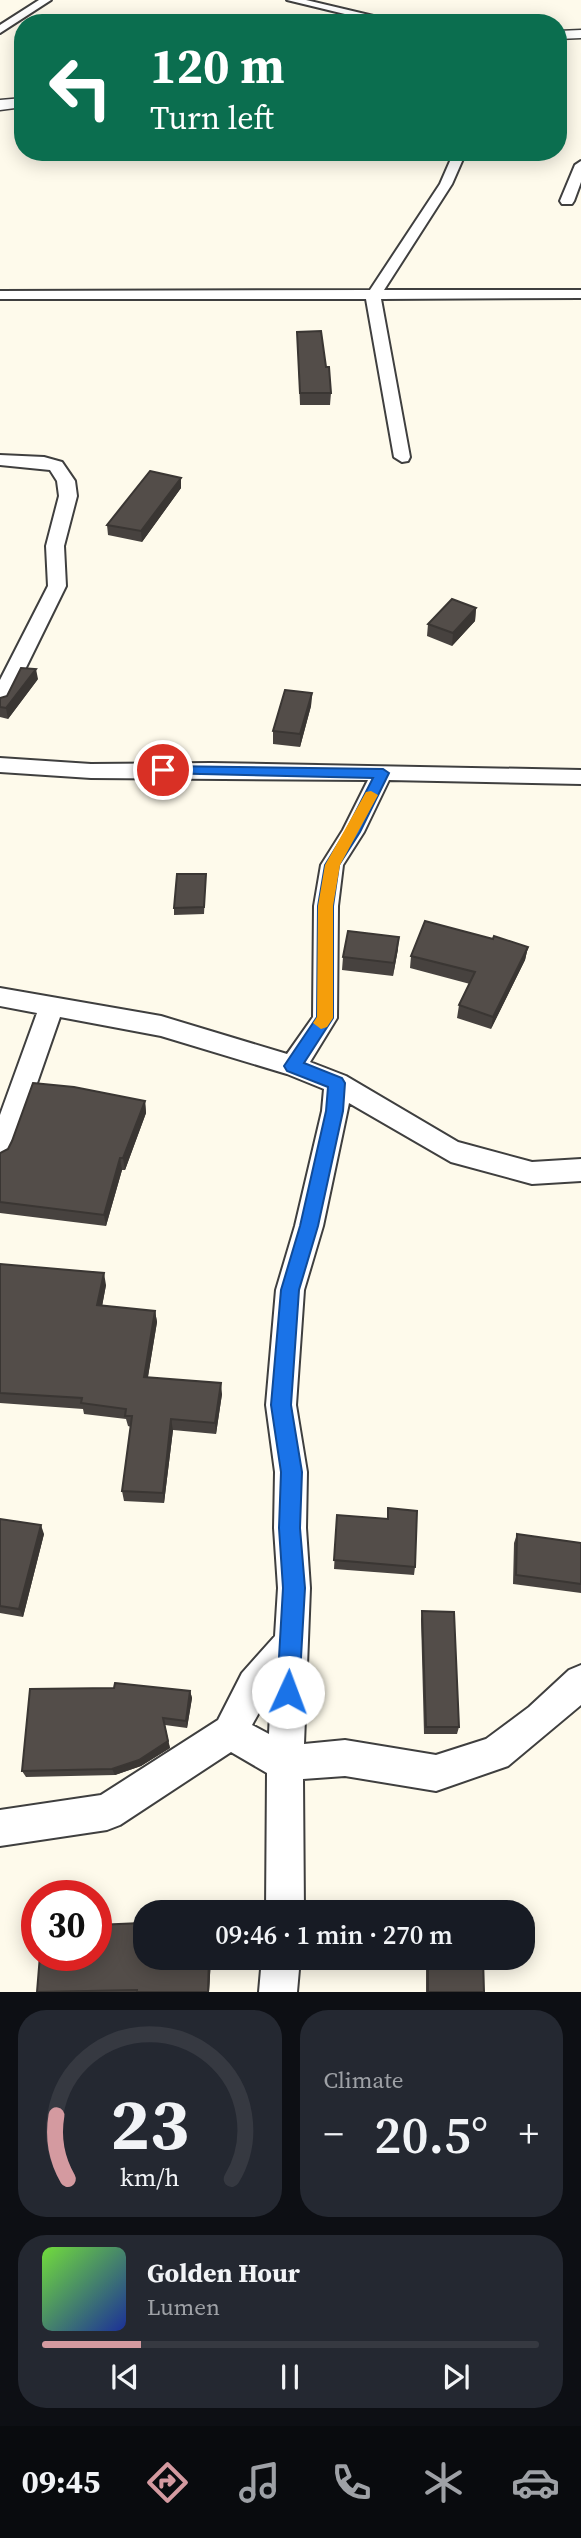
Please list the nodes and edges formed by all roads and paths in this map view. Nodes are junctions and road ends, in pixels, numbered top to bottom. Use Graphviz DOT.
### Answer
graph roads {
  1 [pos="46,0"];
  2 [pos="292,0"];
  3 [pos="25,14"];
  4 [pos="357,14"];
  5 [pos="456,161"];
  6 [pos="581,164"];
  7 [pos="567,201"];
  8 [pos="581,293"];
  9 [pos="0,295"];
  10 [pos="373,296"];
  11 [pos="402,457"];
  12 [pos="0,460"];
  13 [pos="0,701"];
  14 [pos="0,765"];
  15 [pos="383,773"];
  16 [pos="581,777"];
  17 [pos="0,997"];
  18 [pos="52,1006"];
  19 [pos="293,1066"];
  20 [pos="337,1083"];
  21 [pos="0,1152"];
  22 [pos="581,1170"];
  23 [pos="289,1644"];
  24 [pos="581,1682"];
  25 [pos="230,1732"];
  26 [pos="285,1763"];
  27 [pos="0,1828"];
  28 [pos="285,1900"];
  29 [pos="280,1970"];
  30 [pos="278,1992"];
  1 -- 3 [label="street"];
  2 -- 4 [label="street"];
  5 -- 10 [label="street"];
  6 -- 7 [label="street"];
  8 -- 10 [label="street"];
  9 -- 10 [label="street"];
  10 -- 11 [label="street"];
  12 -- 13 [label="street"];
  14 -- 15 [label="street"];
  15 -- 16 [label="street"];
  15 -- 19 [label="street"];
  17 -- 18 [label="street"];
  18 -- 19 [label="street"];
  18 -- 21 [label="street"];
  19 -- 20 [label="street"];
  20 -- 22 [label="street"];
  20 -- 23 [label="street"];
  23 -- 25 [label="street"];
  23 -- 26 [label="street"];
  24 -- 26 [label="street"];
  25 -- 26 [label="street"];
  25 -- 27 [label="street"];
  26 -- 28 [label="street"];
  29 -- 30 [label="street"];
}
